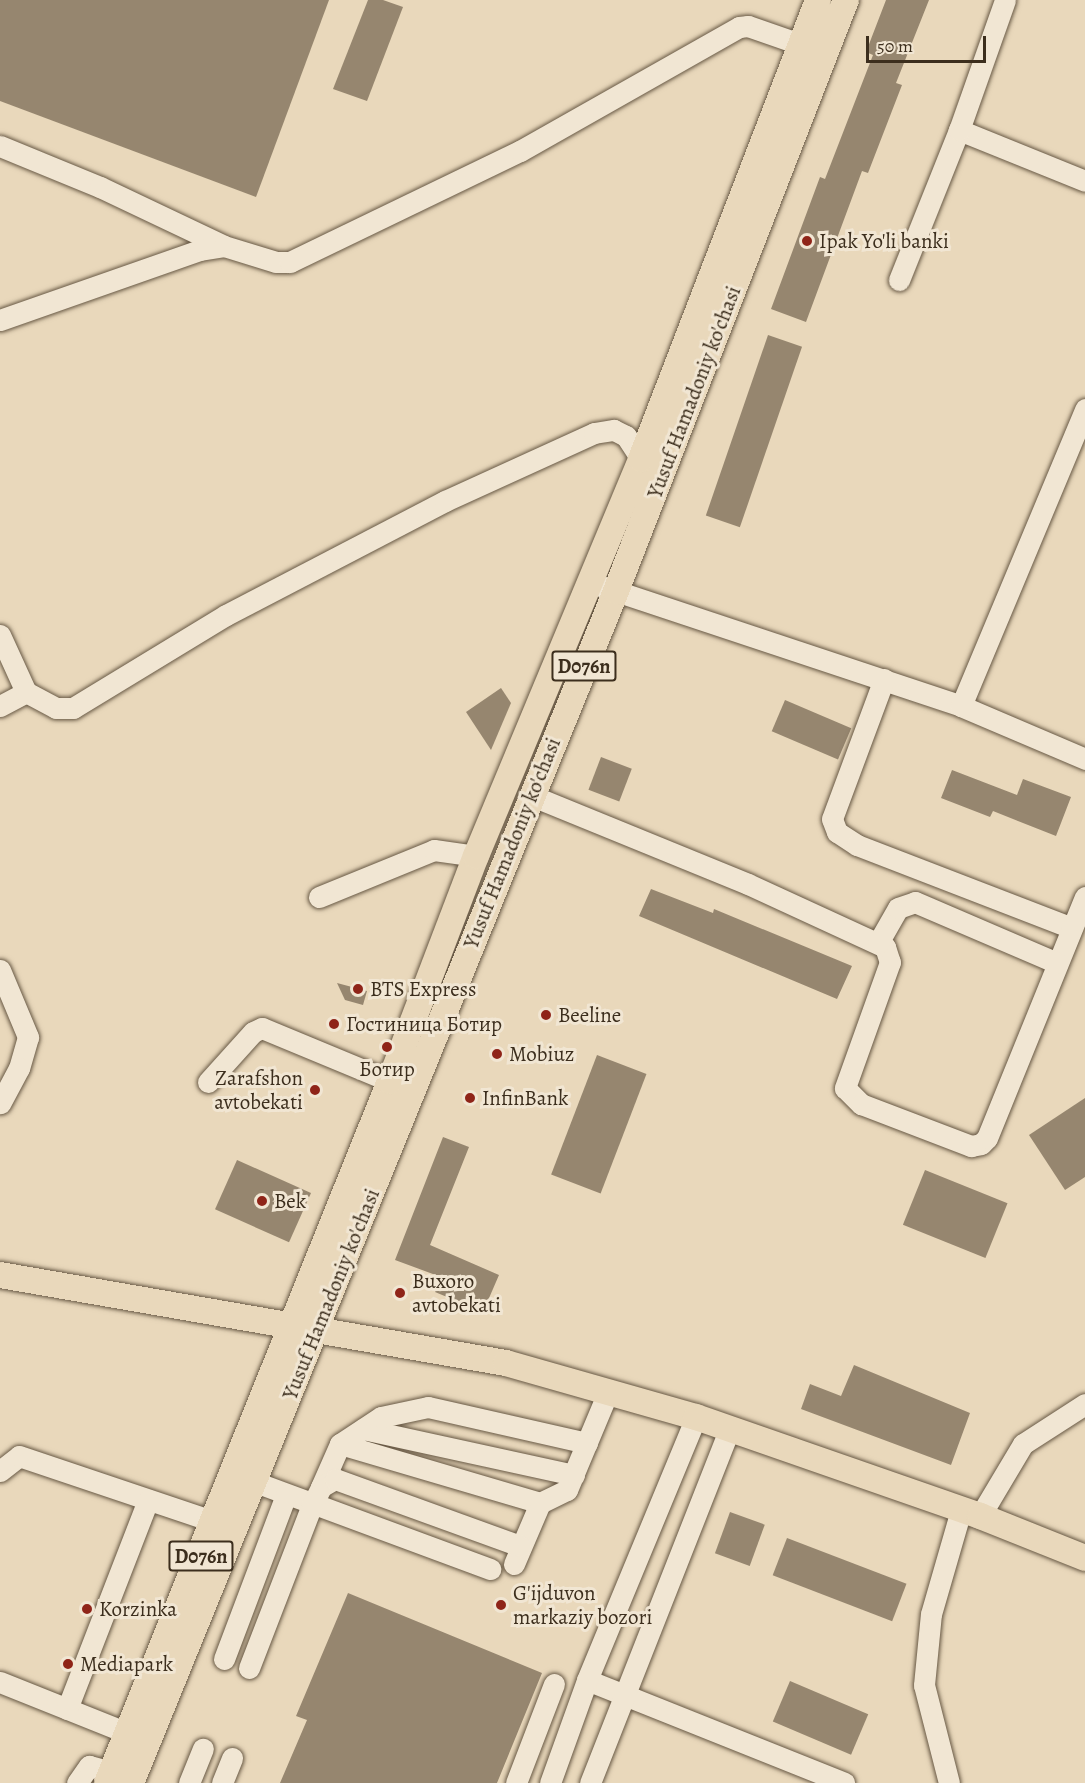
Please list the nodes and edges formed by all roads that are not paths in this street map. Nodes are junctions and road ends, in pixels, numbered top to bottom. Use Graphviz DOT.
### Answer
graph roads {
  1 [pos="818,0"];
  2 [pos="846,0"];
  3 [pos="1005,0"];
  4 [pos="802,45"];
  5 [pos="826,52"];
  6 [pos="959,130"];
  7 [pos="0,146"];
  8 [pos="1085,181"];
  9 [pos="224,246"];
  10 [pos="899,280"];
  11 [pos="0,320"];
  12 [pos="1085,409"];
  13 [pos="641,459"];
  14 [pos="589,582"];
  15 [pos="616,591"];
  16 [pos="0,635"];
  17 [pos="884,679"];
  18 [pos="26,692"];
  19 [pos="0,706"];
  20 [pos="961,706"];
  21 [pos="1085,759"];
  22 [pos="530,795"];
  23 [pos="476,856"];
  24 [pos="319,897"];
  25 [pos="1085,897"];
  26 [pos="1072,928"];
  27 [pos="878,942"];
  28 [pos="1057,963"];
  29 [pos="0,970"];
  30 [pos="390,1081"];
  31 [pos="208,1082"];
  32 [pos="0,1103"];
  33 [pos="0,1275"];
  34 [pos="289,1326"];
  35 [pos="317,1330"];
  36 [pos="608,1392"];
  37 [pos="1085,1404"];
  38 [pos="696,1417"];
  39 [pos="730,1428"];
  40 [pos="363,1429"];
  41 [pos="587,1443"];
  42 [pos="340,1444"];
  43 [pos="0,1471"];
  44 [pos="574,1475"];
  45 [pos="255,1482"];
  46 [pos="286,1495"];
  47 [pos="317,1496"];
  48 [pos="148,1500"];
  49 [pos="540,1503"];
  50 [pos="970,1513"];
  51 [pos="215,1522"];
  52 [pos="1085,1558"];
  53 [pos="490,1569"];
  54 [pos="224,1659"];
  55 [pos="249,1668"];
  56 [pos="587,1680"];
  57 [pos="0,1682"];
  58 [pos="554,1684"];
  59 [pos="623,1694"];
  60 [pos="67,1709"];
  61 [pos="130,1734"];
  62 [pos="203,1749"];
  63 [pos="232,1758"];
  64 [pos="117,1780"];
  65 [pos="77,1783"];
  66 [pos="189,1783"];
  67 [pos="222,1783"];
  68 [pos="516,1783"];
  69 [pos="550,1783"];
  70 [pos="590,1783"];
  71 [pos="844,1783"];
  72 [pos="949,1783"];
  1 -- 4 [label="main road, Yusuf Hamadoniy ko'chasi / D076n"];
  2 -- 5 [label="main road, Yusuf Hamadoniy ko'chasi / D076n"];
  3 -- 6 [label="street"];
  4 -- 5 [label="street"];
  4 -- 9 [label="street"];
  4 -- 13 [label="main road, Yusuf Hamadoniy ko'chasi / D076n"];
  5 -- 15 [label="main road, Yusuf Hamadoniy ko'chasi / D076n"];
  6 -- 8 [label="street"];
  6 -- 10 [label="street"];
  7 -- 9 [label="street"];
  9 -- 11 [label="street"];
  12 -- 20 [label="street"];
  13 -- 14 [label="main road, Yusuf Hamadoniy ko'chasi / D076n"];
  13 -- 18 [label="street"];
  14 -- 15 [label="street"];
  14 -- 23 [label="main road, Yusuf Hamadoniy ko'chasi / D076n"];
  15 -- 17 [label="street"];
  15 -- 22 [label="main road, Yusuf Hamadoniy ko'chasi / D076n"];
  16 -- 18 [label="street"];
  17 -- 20 [label="street"];
  17 -- 26 [label="street"];
  18 -- 19 [label="street"];
  20 -- 21 [label="street"];
  22 -- 27 [label="street"];
  22 -- 35 [label="main road, Yusuf Hamadoniy ko'chasi / D076n"];
  23 -- 24 [label="street"];
  23 -- 30 [label="main road, Yusuf Hamadoniy ko'chasi / D076n"];
  25 -- 26 [label="street"];
  26 -- 28 [label="street"];
  27 -- 28 [label="street"];
  27 -- 28 [label="street"];
  29 -- 32 [label="street"];
  30 -- 31 [label="street"];
  30 -- 34 [label="main road, Yusuf Hamadoniy ko'chasi / D076n"];
  33 -- 34 [label="main road"];
  34 -- 35 [label="main road"];
  34 -- 51 [label="main road, Yusuf Hamadoniy ko'chasi / D076n"];
  35 -- 36 [label="main road"];
  35 -- 45 [label="main road, Yusuf Hamadoniy ko'chasi / D076n"];
  36 -- 38 [label="main road"];
  36 -- 41 [label="street"];
  37 -- 50 [label="street"];
  38 -- 39 [label="main road"];
  38 -- 56 [label="street"];
  39 -- 50 [label="main road"];
  39 -- 59 [label="street"];
  40 -- 41 [label="street"];
  40 -- 42 [label="street"];
  40 -- 44 [label="street"];
  41 -- 44 [label="street"];
  42 -- 47 [label="street"];
  42 -- 49 [label="street"];
  43 -- 48 [label="street"];
  44 -- 49 [label="street"];
  45 -- 46 [label="street"];
  45 -- 64 [label="main road, Yusuf Hamadoniy ko'chasi / D076n"];
  46 -- 47 [label="street"];
  46 -- 54 [label="street"];
  47 -- 49 [label="street"];
  47 -- 53 [label="street"];
  47 -- 55 [label="street"];
  48 -- 51 [label="street"];
  48 -- 60 [label="street"];
  50 -- 52 [label="main road"];
  50 -- 72 [label="street"];
  51 -- 61 [label="main road, Yusuf Hamadoniy ko'chasi / D076n"];
  56 -- 59 [label="street"];
  56 -- 69 [label="street"];
  57 -- 60 [label="street"];
  58 -- 68 [label="street"];
  59 -- 70 [label="street"];
  59 -- 71 [label="street"];
  60 -- 61 [label="street"];
  61 -- 64 [label="main road, Yusuf Hamadoniy ko'chasi / D076n"];
  62 -- 66 [label="street"];
  63 -- 67 [label="street"];
  64 -- 65 [label="street"];
}
